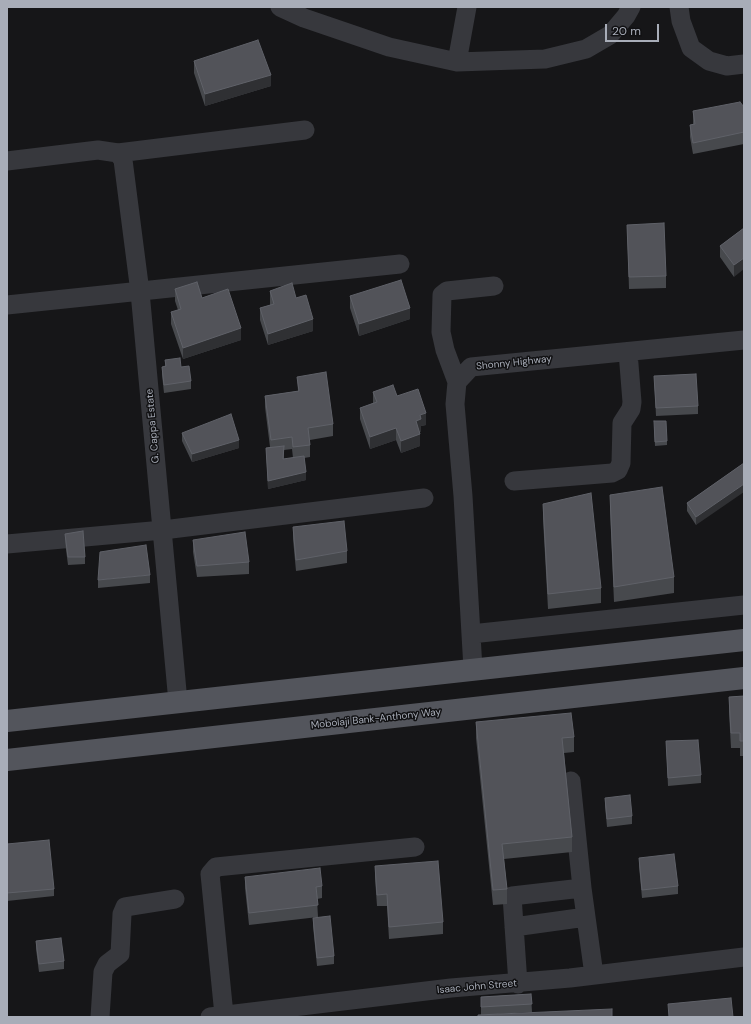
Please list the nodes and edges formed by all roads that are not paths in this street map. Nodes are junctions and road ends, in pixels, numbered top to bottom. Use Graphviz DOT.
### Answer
graph roads {
  1 [pos="280,7"];
  2 [pos="467,7"];
  3 [pos="631,7"];
  4 [pos="679,7"];
  5 [pos="457,62"];
  6 [pos="744,64"];
  7 [pos="305,130"];
  8 [pos="118,153"];
  9 [pos="7,161"];
  10 [pos="400,264"];
  11 [pos="494,286"];
  12 [pos="140,292"];
  13 [pos="7,305"];
  14 [pos="744,340"];
  15 [pos="628,352"];
  16 [pos="457,382"];
  17 [pos="514,481"];
  18 [pos="424,498"];
  19 [pos="163,530"];
  20 [pos="7,544"];
  21 [pos="744,605"];
  22 [pos="471,634"];
  23 [pos="744,640"];
  24 [pos="472,669"];
  25 [pos="744,678"];
  26 [pos="178,702"];
  27 [pos="7,721"];
  28 [pos="7,760"];
  29 [pos="571,781"];
  30 [pos="415,847"];
  31 [pos="582,888"];
  32 [pos="175,899"];
  33 [pos="586,917"];
  34 [pos="514,927"];
  35 [pos="744,957"];
  36 [pos="594,975"];
  37 [pos="518,984"];
  38 [pos="217,1016"];
  39 [pos="100,1017"];
  1 -- 5 [label="street"];
  2 -- 5 [label="street"];
  3 -- 5 [label="street"];
  4 -- 6 [label="street"];
  7 -- 8 [label="street"];
  8 -- 9 [label="street"];
  8 -- 12 [label="street, G. Cappa Estate"];
  10 -- 12 [label="street"];
  11 -- 16 [label="street"];
  12 -- 13 [label="street"];
  12 -- 19 [label="street, G. Cappa Estate"];
  14 -- 15 [label="street, Shonny Highway"];
  15 -- 16 [label="street, Shonny Highway"];
  15 -- 17 [label="street"];
  16 -- 22 [label="street"];
  18 -- 19 [label="street"];
  19 -- 20 [label="street"];
  19 -- 26 [label="street, G. Cappa Estate"];
  21 -- 22 [label="street"];
  22 -- 24 [label="street"];
  23 -- 24 [label="main road"];
  24 -- 26 [label="main road"];
  25 -- 28 [label="main road, Mobolaji Bank-Anthony Way"];
  26 -- 27 [label="main road"];
  29 -- 31 [label="street"];
  30 -- 38 [label="street"];
  31 -- 33 [label="street"];
  31 -- 34 [label="street"];
  32 -- 39 [label="street"];
  33 -- 34 [label="street"];
  33 -- 36 [label="street"];
  34 -- 37 [label="street"];
  35 -- 36 [label="street, Isaac John Street"];
  36 -- 37 [label="street, Isaac John Street"];
  37 -- 38 [label="street, Isaac John Street"];
}
